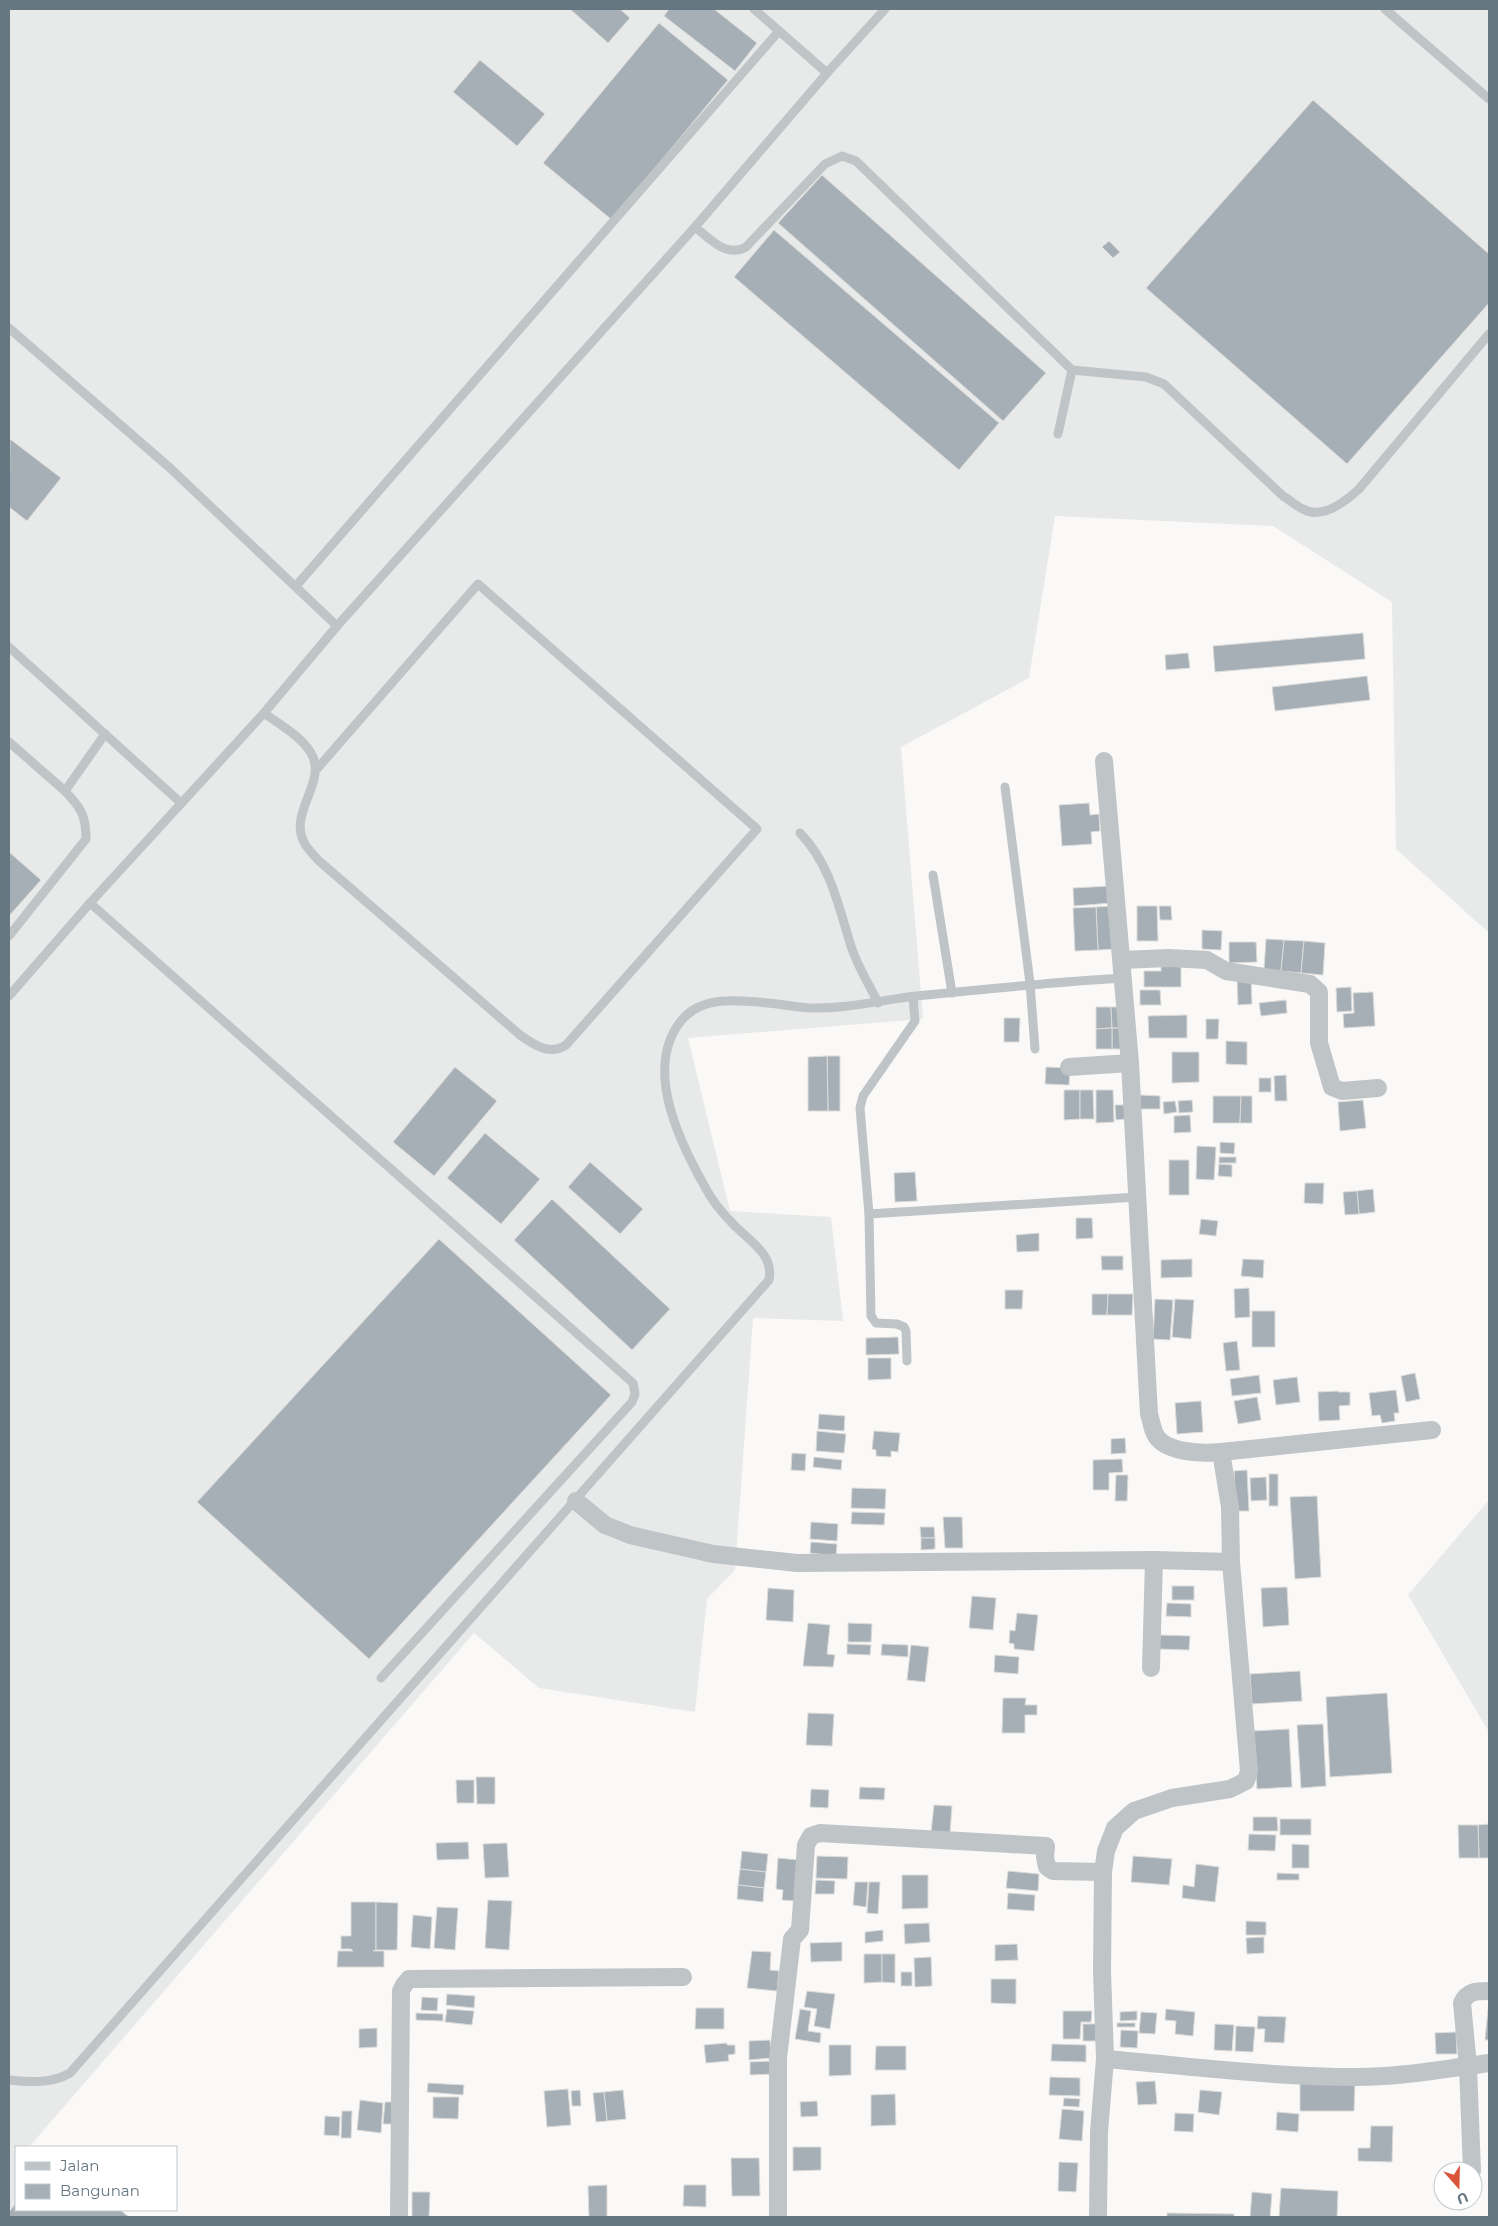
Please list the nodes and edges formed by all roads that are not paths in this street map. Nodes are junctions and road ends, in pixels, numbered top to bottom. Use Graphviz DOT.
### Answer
graph roads {
  1 [pos="754,9"];
  2 [pos="885,9"];
  3 [pos="1385,9"];
  4 [pos="779,31"];
  5 [pos="827,73"];
  6 [pos="1489,99"];
  7 [pos="695,227"];
  8 [pos="9,329"];
  9 [pos="1489,334"];
  10 [pos="1072,370"];
  11 [pos="1058,434"];
  12 [pos="296,586"];
  13 [pos="338,626"];
  14 [pos="9,647"];
  15 [pos="264,713"];
  16 [pos="105,734"];
  17 [pos="9,742"];
  18 [pos="1104,761"];
  19 [pos="316,770"];
  20 [pos="1005,787"];
  21 [pos="65,790"];
  22 [pos="181,803"];
  23 [pos="800,833"];
  24 [pos="933,875"];
  25 [pos="90,903"];
  26 [pos="9,936"];
  27 [pos="1122,960"];
  28 [pos="1123,978"];
  29 [pos="1030,983"];
  30 [pos="952,993"];
  31 [pos="9,996"];
  32 [pos="913,997"];
  33 [pos="878,1003"];
  34 [pos="1035,1049"];
  35 [pos="1130,1063"];
  36 [pos="1069,1067"];
  37 [pos="1378,1088"];
  38 [pos="1137,1198"];
  39 [pos="869,1214"];
  40 [pos="907,1361"];
  41 [pos="1432,1430"];
  42 [pos="1221,1452"];
  43 [pos="576,1500"];
  44 [pos="1154,1560"];
  45 [pos="1231,1562"];
  46 [pos="1151,1668"];
  47 [pos="382,1678"];
  48 [pos="1103,1872"];
  49 [pos="683,1977"];
  50 [pos="1489,1990"];
  51 [pos="1106,2059"];
  52 [pos="1489,2063"];
  53 [pos="1468,2066"];
  54 [pos="9,2080"];
  55 [pos="1472,2161"];
  56 [pos="399,2217"];
  57 [pos="778,2217"];
  58 [pos="1098,2217"];
  1 -- 4 [label="lane"];
  2 -- 5 [label="lane"];
  3 -- 6 [label="lane"];
  4 -- 5 [label="lane"];
  4 -- 12 [label="lane"];
  5 -- 7 [label="lane"];
  7 -- 10 [label="lane"];
  7 -- 13 [label="lane"];
  8 -- 12 [label="lane"];
  9 -- 10 [label="lane"];
  10 -- 11 [label="lane"];
  12 -- 13 [label="lane"];
  13 -- 15 [label="lane"];
  14 -- 16 [label="lane"];
  15 -- 19 [label="lane"];
  15 -- 22 [label="lane"];
  16 -- 21 [label="lane"];
  16 -- 22 [label="lane"];
  17 -- 21 [label="lane"];
  18 -- 27 [label="street"];
  19 -- 19 [label="lane"];
  20 -- 29 [label="lane"];
  21 -- 26 [label="lane"];
  22 -- 25 [label="lane"];
  23 -- 33 [label="lane"];
  24 -- 30 [label="lane"];
  25 -- 31 [label="lane"];
  25 -- 47 [label="lane"];
  27 -- 28 [label="street"];
  27 -- 37 [label="street"];
  28 -- 29 [label="lane"];
  28 -- 35 [label="street"];
  29 -- 30 [label="lane"];
  29 -- 34 [label="lane"];
  30 -- 32 [label="lane"];
  32 -- 33 [label="lane"];
  32 -- 39 [label="lane"];
  33 -- 43 [label="lane"];
  35 -- 36 [label="street"];
  35 -- 38 [label="street"];
  38 -- 39 [label="lane"];
  38 -- 42 [label="street"];
  39 -- 40 [label="lane"];
  41 -- 42 [label="street"];
  42 -- 45 [label="street"];
  43 -- 44 [label="street"];
  43 -- 54 [label="lane"];
  44 -- 45 [label="street"];
  44 -- 46 [label="street"];
  45 -- 48 [label="street"];
  48 -- 51 [label="street"];
  48 -- 57 [label="street"];
  49 -- 56 [label="street"];
  50 -- 53 [label="street"];
  51 -- 53 [label="street"];
  51 -- 58 [label="street"];
  52 -- 53 [label="street"];
  53 -- 55 [label="street"];
}
